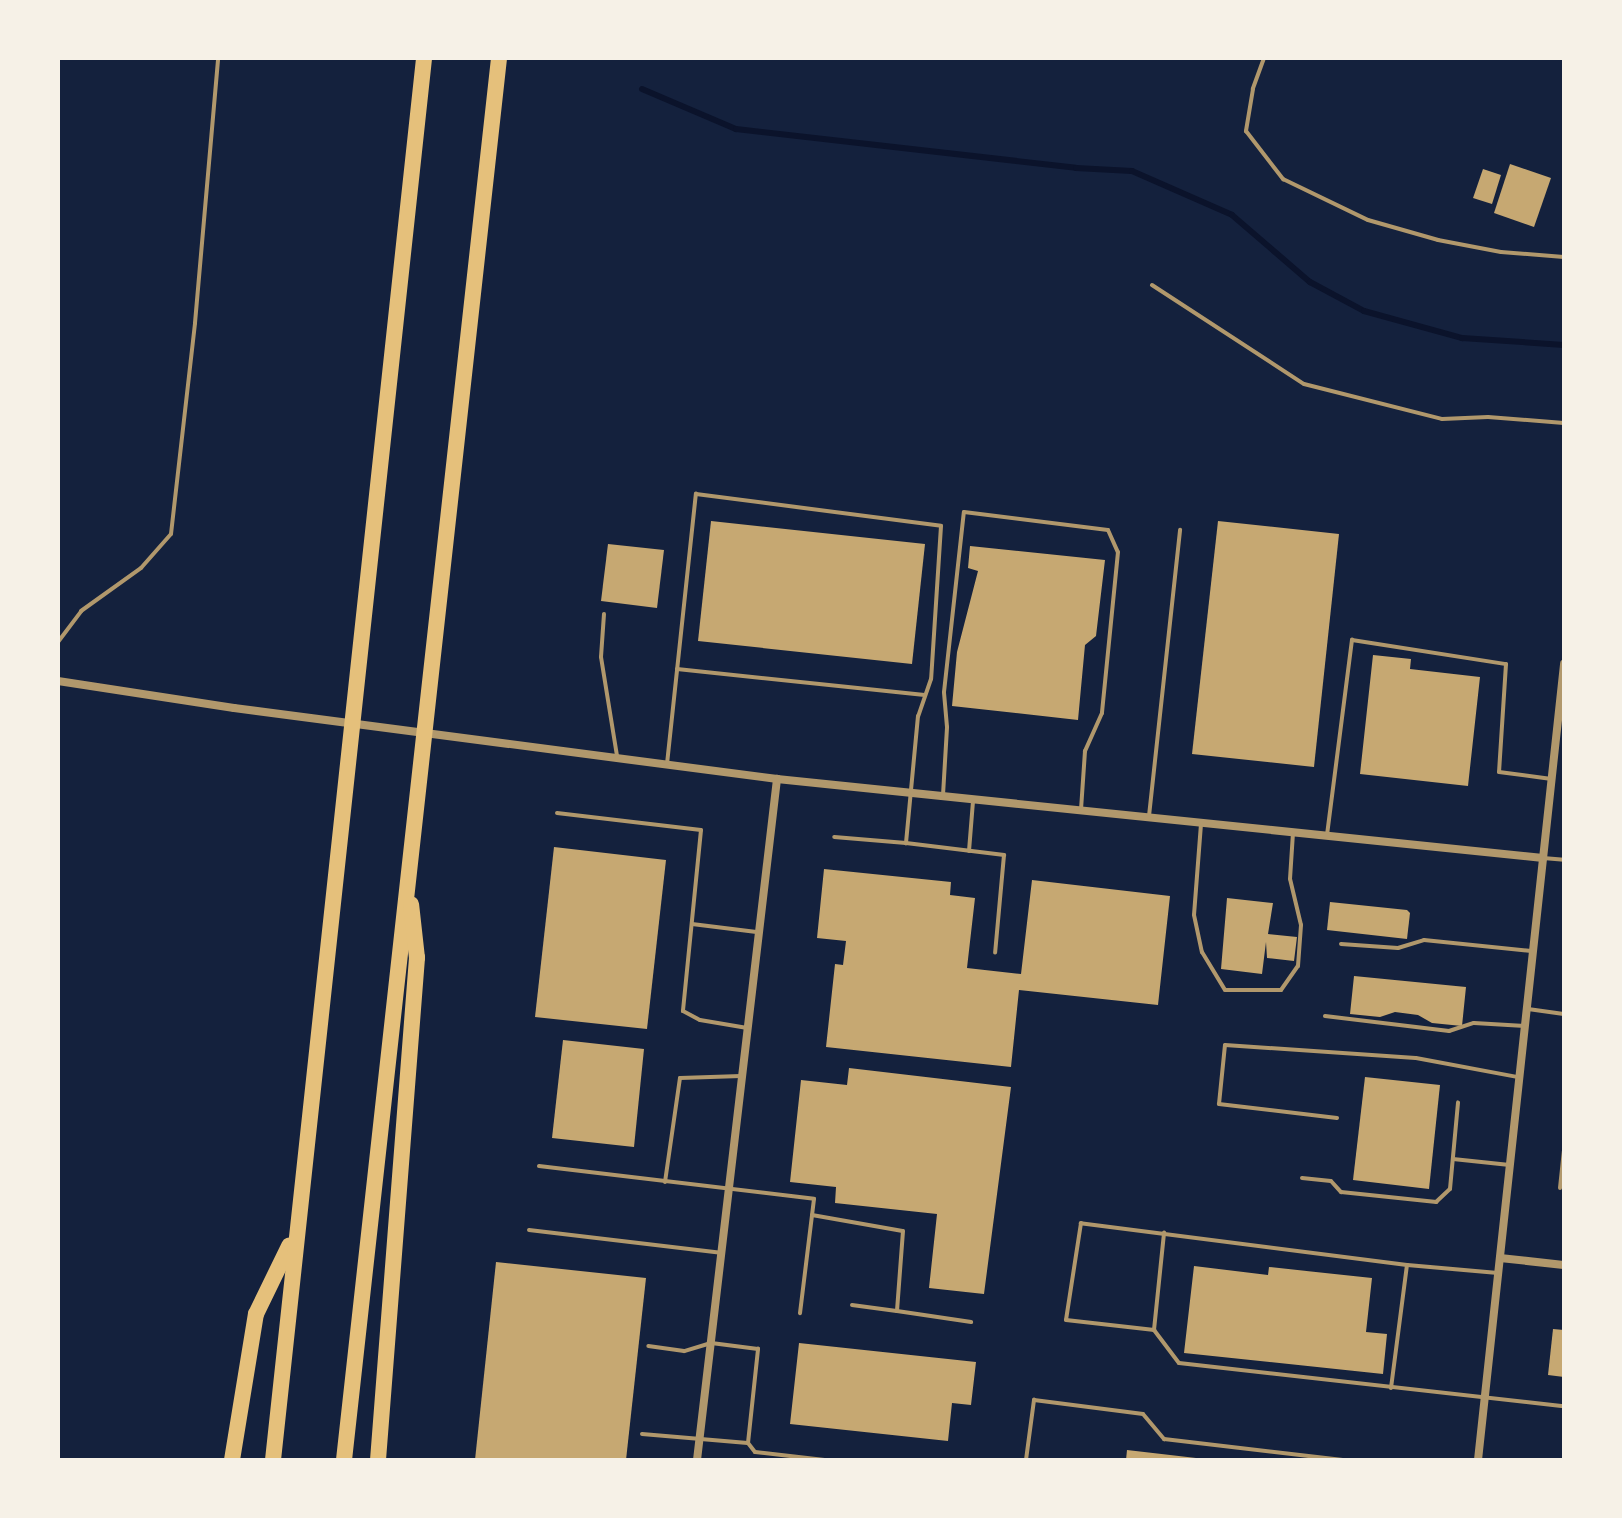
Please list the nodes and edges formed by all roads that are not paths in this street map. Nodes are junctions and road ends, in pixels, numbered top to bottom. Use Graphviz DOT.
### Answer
graph roads {
  1 [pos="218,58"];
  2 [pos="424,58"];
  3 [pos="499,58"];
  4 [pos="1264,58"];
  5 [pos="1564,257"];
  6 [pos="1152,285"];
  7 [pos="1564,423"];
  8 [pos="1180,530"];
  9 [pos="604,614"];
  10 [pos="58,642"];
  11 [pos="1564,664"];
  12 [pos="677,669"];
  13 [pos="58,681"];
  14 [pos="925,695"];
  15 [pos="618,758"];
  16 [pos="667,764"];
  17 [pos="777,779"];
  18 [pos="1552,779"];
  19 [pos="911,792"];
  20 [pos="943,795"];
  21 [pos="974,798"];
  22 [pos="1081,809"];
  23 [pos="557,813"];
  24 [pos="1149,816"];
  25 [pos="1202,822"];
  26 [pos="1293,832"];
  27 [pos="1327,835"];
  28 [pos="834,837"];
  29 [pos="906,843"];
  30 [pos="969,851"];
  31 [pos="1543,858"];
  32 [pos="1564,860"];
  33 [pos="407,872"];
  34 [pos="692,924"];
  35 [pos="759,932"];
  36 [pos="1341,944"];
  37 [pos="1534,951"];
  38 [pos="995,953"];
  39 [pos="1528,1009"];
  40 [pos="1564,1014"];
  41 [pos="1325,1016"];
  42 [pos="1526,1027"];
  43 [pos="748,1028"];
  44 [pos="742,1076"];
  45 [pos="1521,1077"];
  46 [pos="1458,1102"];
  47 [pos="1337,1118"];
  48 [pos="1564,1151"];
  49 [pos="1453,1159"];
  50 [pos="539,1166"];
  51 [pos="1512,1166"];
  52 [pos="1302,1178"];
  53 [pos="665,1182"];
  54 [pos="1560,1188"];
  55 [pos="729,1189"];
  56 [pos="812,1215"];
  57 [pos="529,1230"];
  58 [pos="1164,1233"];
  59 [pos="295,1234"];
  60 [pos="721,1253"];
  61 [pos="1500,1258"];
  62 [pos="1407,1265"];
  63 [pos="1564,1265"];
  64 [pos="1498,1273"];
  65 [pos="852,1305"];
  66 [pos="897,1311"];
  67 [pos="800,1313"];
  68 [pos="971,1322"];
  69 [pos="1154,1330"];
  70 [pos="711,1343"];
  71 [pos="648,1346"];
  72 [pos="1391,1388"];
  73 [pos="1485,1397"];
  74 [pos="1564,1406"];
  75 [pos="642,1434"];
  76 [pos="700,1439"];
  77 [pos="748,1443"];
  78 [pos="232,1460"];
  79 [pos="273,1460"];
  80 [pos="344,1460"];
  81 [pos="378,1460"];
  82 [pos="697,1460"];
  83 [pos="825,1460"];
  84 [pos="1026,1460"];
  85 [pos="1343,1460"];
  86 [pos="1478,1460"];
  1 -- 10 [label="lane"];
  2 -- 59 [label="highway"];
  3 -- 33 [label="highway"];
  4 -- 5 [label="lane"];
  6 -- 7 [label="lane"];
  8 -- 24 [label="lane"];
  9 -- 15 [label="lane"];
  11 -- 18 [label="street"];
  12 -- 14 [label="lane"];
  12 -- 14 [label="lane"];
  12 -- 16 [label="lane"];
  13 -- 15 [label="street"];
  14 -- 19 [label="lane"];
  15 -- 16 [label="street"];
  16 -- 17 [label="street"];
  17 -- 19 [label="street"];
  17 -- 35 [label="street"];
  18 -- 27 [label="lane"];
  18 -- 31 [label="street"];
  19 -- 20 [label="street"];
  19 -- 29 [label="lane"];
  20 -- 21 [label="street"];
  20 -- 22 [label="lane"];
  21 -- 22 [label="street"];
  21 -- 30 [label="lane"];
  22 -- 24 [label="street"];
  23 -- 34 [label="lane"];
  24 -- 25 [label="street"];
  25 -- 26 [label="street"];
  25 -- 26 [label="lane"];
  26 -- 27 [label="street"];
  27 -- 31 [label="street"];
  28 -- 29 [label="lane"];
  29 -- 30 [label="lane"];
  30 -- 38 [label="lane"];
  31 -- 32 [label="lane"];
  31 -- 37 [label="street"];
  33 -- 80 [label="highway"];
  33 -- 81 [label="highway"];
  34 -- 35 [label="lane"];
  34 -- 43 [label="lane"];
  35 -- 43 [label="street"];
  36 -- 37 [label="lane"];
  37 -- 39 [label="street"];
  39 -- 40 [label="lane"];
  39 -- 42 [label="street"];
  41 -- 42 [label="lane"];
  42 -- 45 [label="street"];
  43 -- 44 [label="street"];
  44 -- 53 [label="lane"];
  44 -- 55 [label="street"];
  45 -- 47 [label="lane"];
  45 -- 51 [label="street"];
  46 -- 49 [label="lane"];
  48 -- 54 [label="lane"];
  49 -- 51 [label="lane"];
  49 -- 52 [label="lane"];
  50 -- 53 [label="lane"];
  51 -- 61 [label="street"];
  53 -- 55 [label="lane"];
  55 -- 56 [label="lane"];
  55 -- 60 [label="street"];
  56 -- 66 [label="lane"];
  56 -- 67 [label="lane"];
  57 -- 60 [label="lane"];
  58 -- 62 [label="lane"];
  58 -- 69 [label="lane"];
  58 -- 69 [label="lane"];
  59 -- 78 [label="highway"];
  59 -- 79 [label="highway"];
  60 -- 70 [label="street"];
  61 -- 63 [label="street"];
  61 -- 64 [label="street"];
  62 -- 64 [label="lane"];
  62 -- 72 [label="lane"];
  64 -- 73 [label="street"];
  65 -- 66 [label="lane"];
  66 -- 68 [label="lane"];
  69 -- 72 [label="lane"];
  70 -- 71 [label="lane"];
  70 -- 76 [label="street"];
  70 -- 77 [label="lane"];
  72 -- 73 [label="lane"];
  73 -- 74 [label="lane"];
  73 -- 86 [label="street"];
  75 -- 76 [label="lane"];
  76 -- 77 [label="lane"];
  76 -- 82 [label="street"];
  77 -- 83 [label="lane"];
  84 -- 85 [label="lane"];
}
